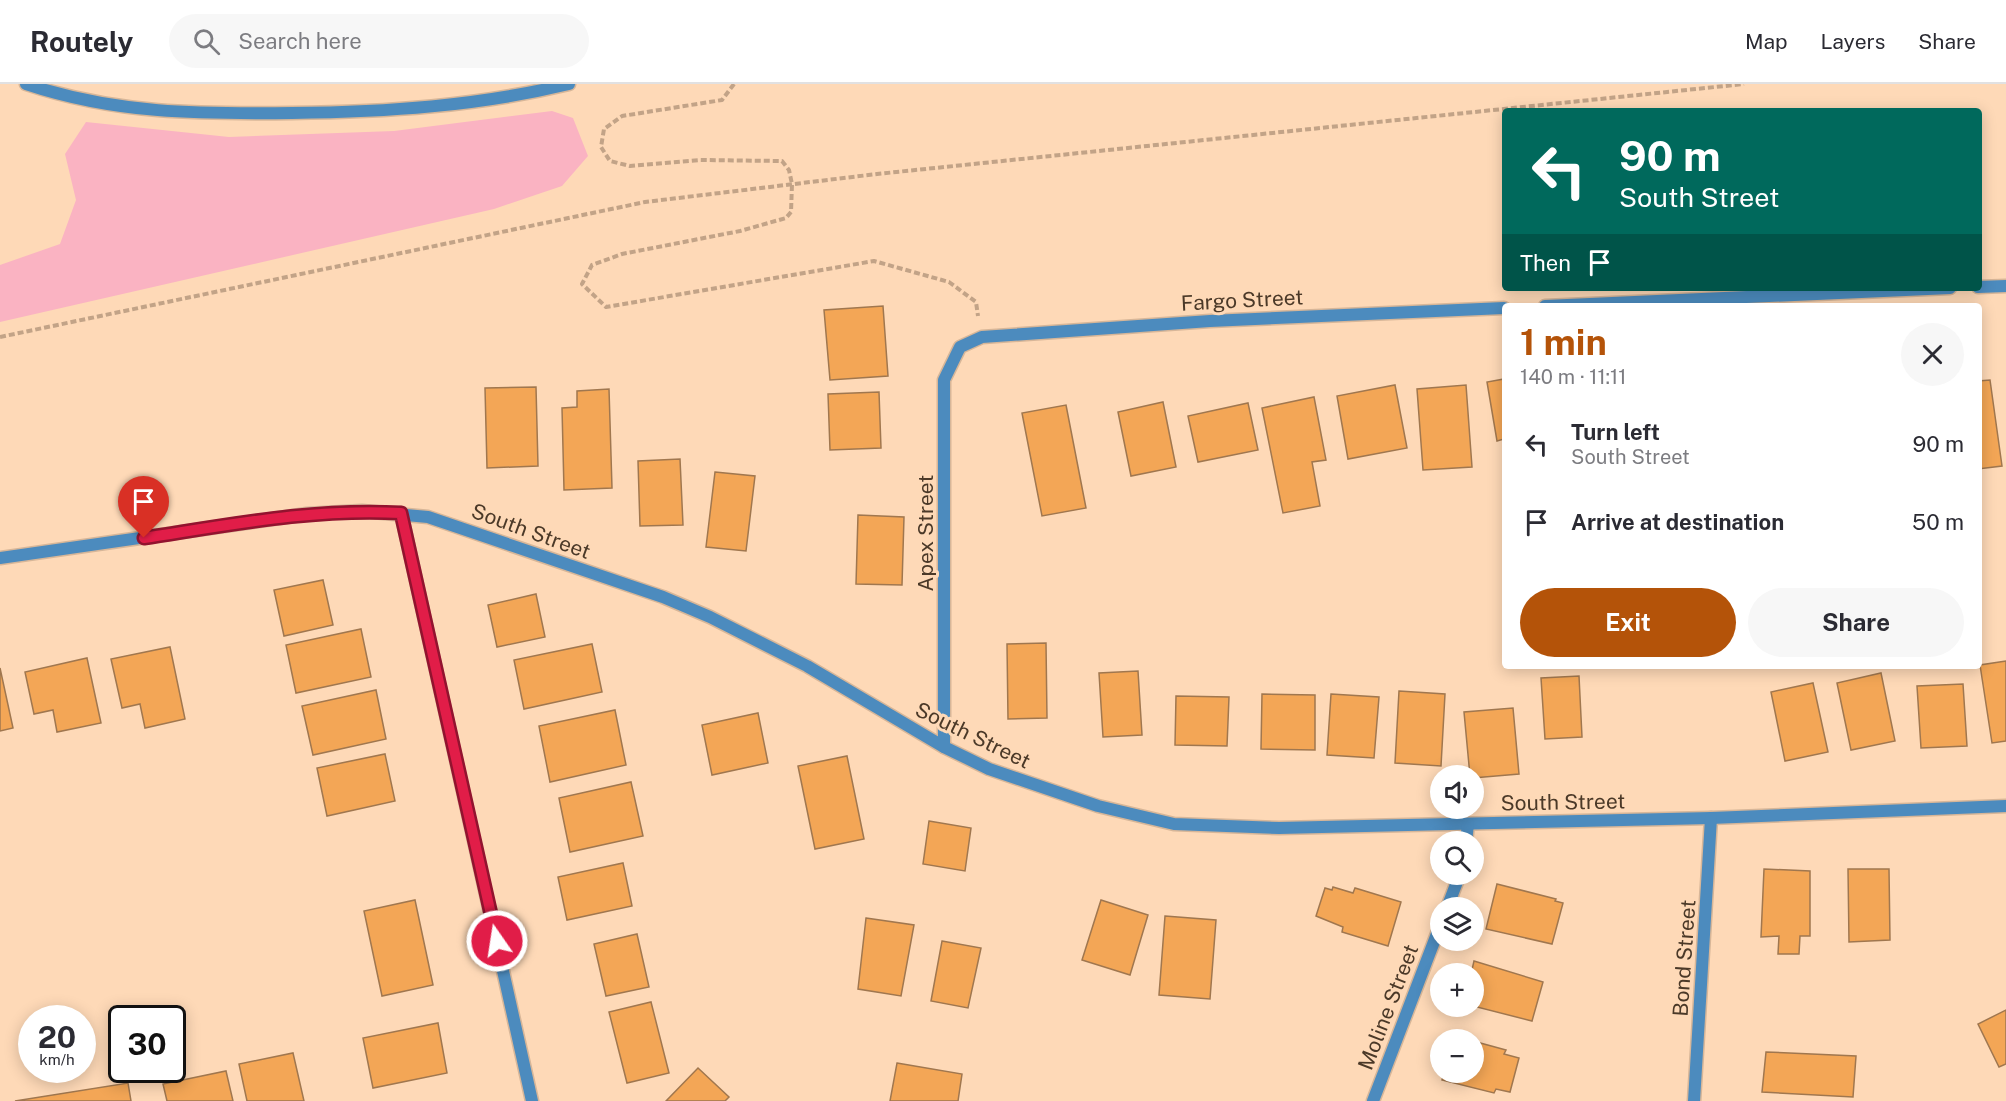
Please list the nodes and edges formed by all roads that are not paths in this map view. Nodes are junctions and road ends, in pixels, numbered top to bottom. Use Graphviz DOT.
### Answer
graph roads {
  1 [pos="26,84"];
  2 [pos="569,84"];
  3 [pos="2006,285"];
  4 [pos="1982,287"];
  5 [pos="1882,291"];
  6 [pos="1612,303"];
  7 [pos="1502,308"];
  8 [pos="982,337"];
  9 [pos="401,513"];
  10 [pos="0,558"];
  11 [pos="944,747"];
  12 [pos="2006,806"];
  13 [pos="1711,818"];
  14 [pos="1468,824"];
  15 [pos="1467,831"];
  16 [pos="1430,951"];
  17 [pos="532,1101"];
  18 [pos="1373,1101"];
  19 [pos="1694,1101"];
  1 -- 2 [label="street"];
  3 -- 4 [label="street"];
  5 -- 6 [label="street"];
  7 -- 8 [label="street, Fargo Street"];
  8 -- 11 [label="street, Apex Street"];
  9 -- 10 [label="street, South Street"];
  9 -- 11 [label="street, South Street"];
  9 -- 17 [label="street"];
  11 -- 14 [label="street, South Street"];
  12 -- 13 [label="street, South Street"];
  13 -- 14 [label="street, South Street"];
  13 -- 19 [label="street, Bond Street"];
  14 -- 15 [label="street"];
  16 -- 18 [label="street, Moline Street"];
}
